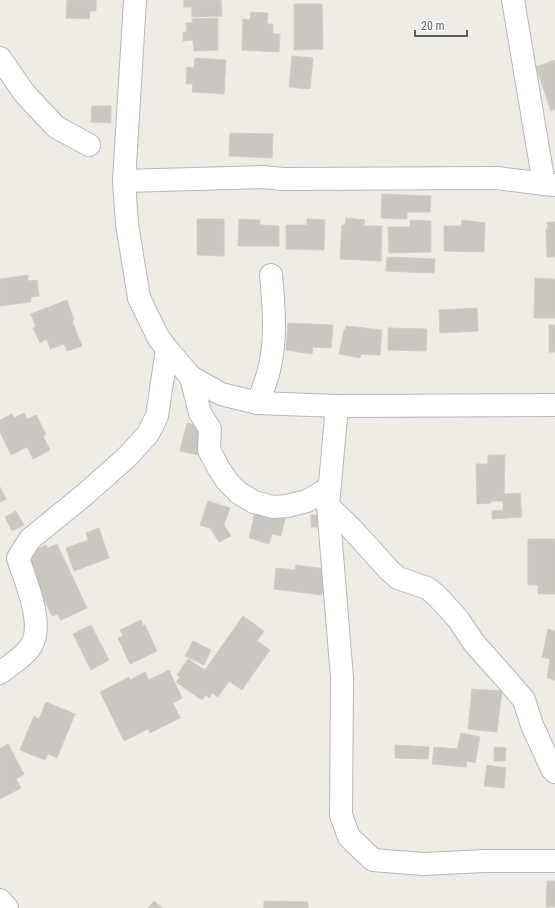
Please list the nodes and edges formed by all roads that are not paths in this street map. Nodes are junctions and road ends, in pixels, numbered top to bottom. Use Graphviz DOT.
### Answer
graph roads {
  1 [pos="135,0"];
  2 [pos="513,0"];
  3 [pos="0,58"];
  4 [pos="89,145"];
  5 [pos="124,181"];
  6 [pos="549,184"];
  7 [pos="271,275"];
  8 [pos="167,349"];
  9 [pos="191,377"];
  10 [pos="258,403"];
  11 [pos="555,405"];
  12 [pos="337,406"];
  13 [pos="328,497"];
  14 [pos="0,673"];
  15 [pos="555,772"];
  16 [pos="555,861"];
  17 [pos="0,900"];
  18 [pos="6,908"];
  1 -- 5 [label="street"];
  2 -- 6 [label="street"];
  3 -- 4 [label="street"];
  5 -- 6 [label="street"];
  5 -- 8 [label="street"];
  7 -- 10 [label="street"];
  8 -- 9 [label="street"];
  8 -- 14 [label="street"];
  9 -- 10 [label="street"];
  9 -- 13 [label="street"];
  10 -- 12 [label="street"];
  11 -- 12 [label="street"];
  12 -- 13 [label="street"];
  13 -- 15 [label="street"];
  13 -- 16 [label="street"];
  17 -- 18 [label="street"];
}
